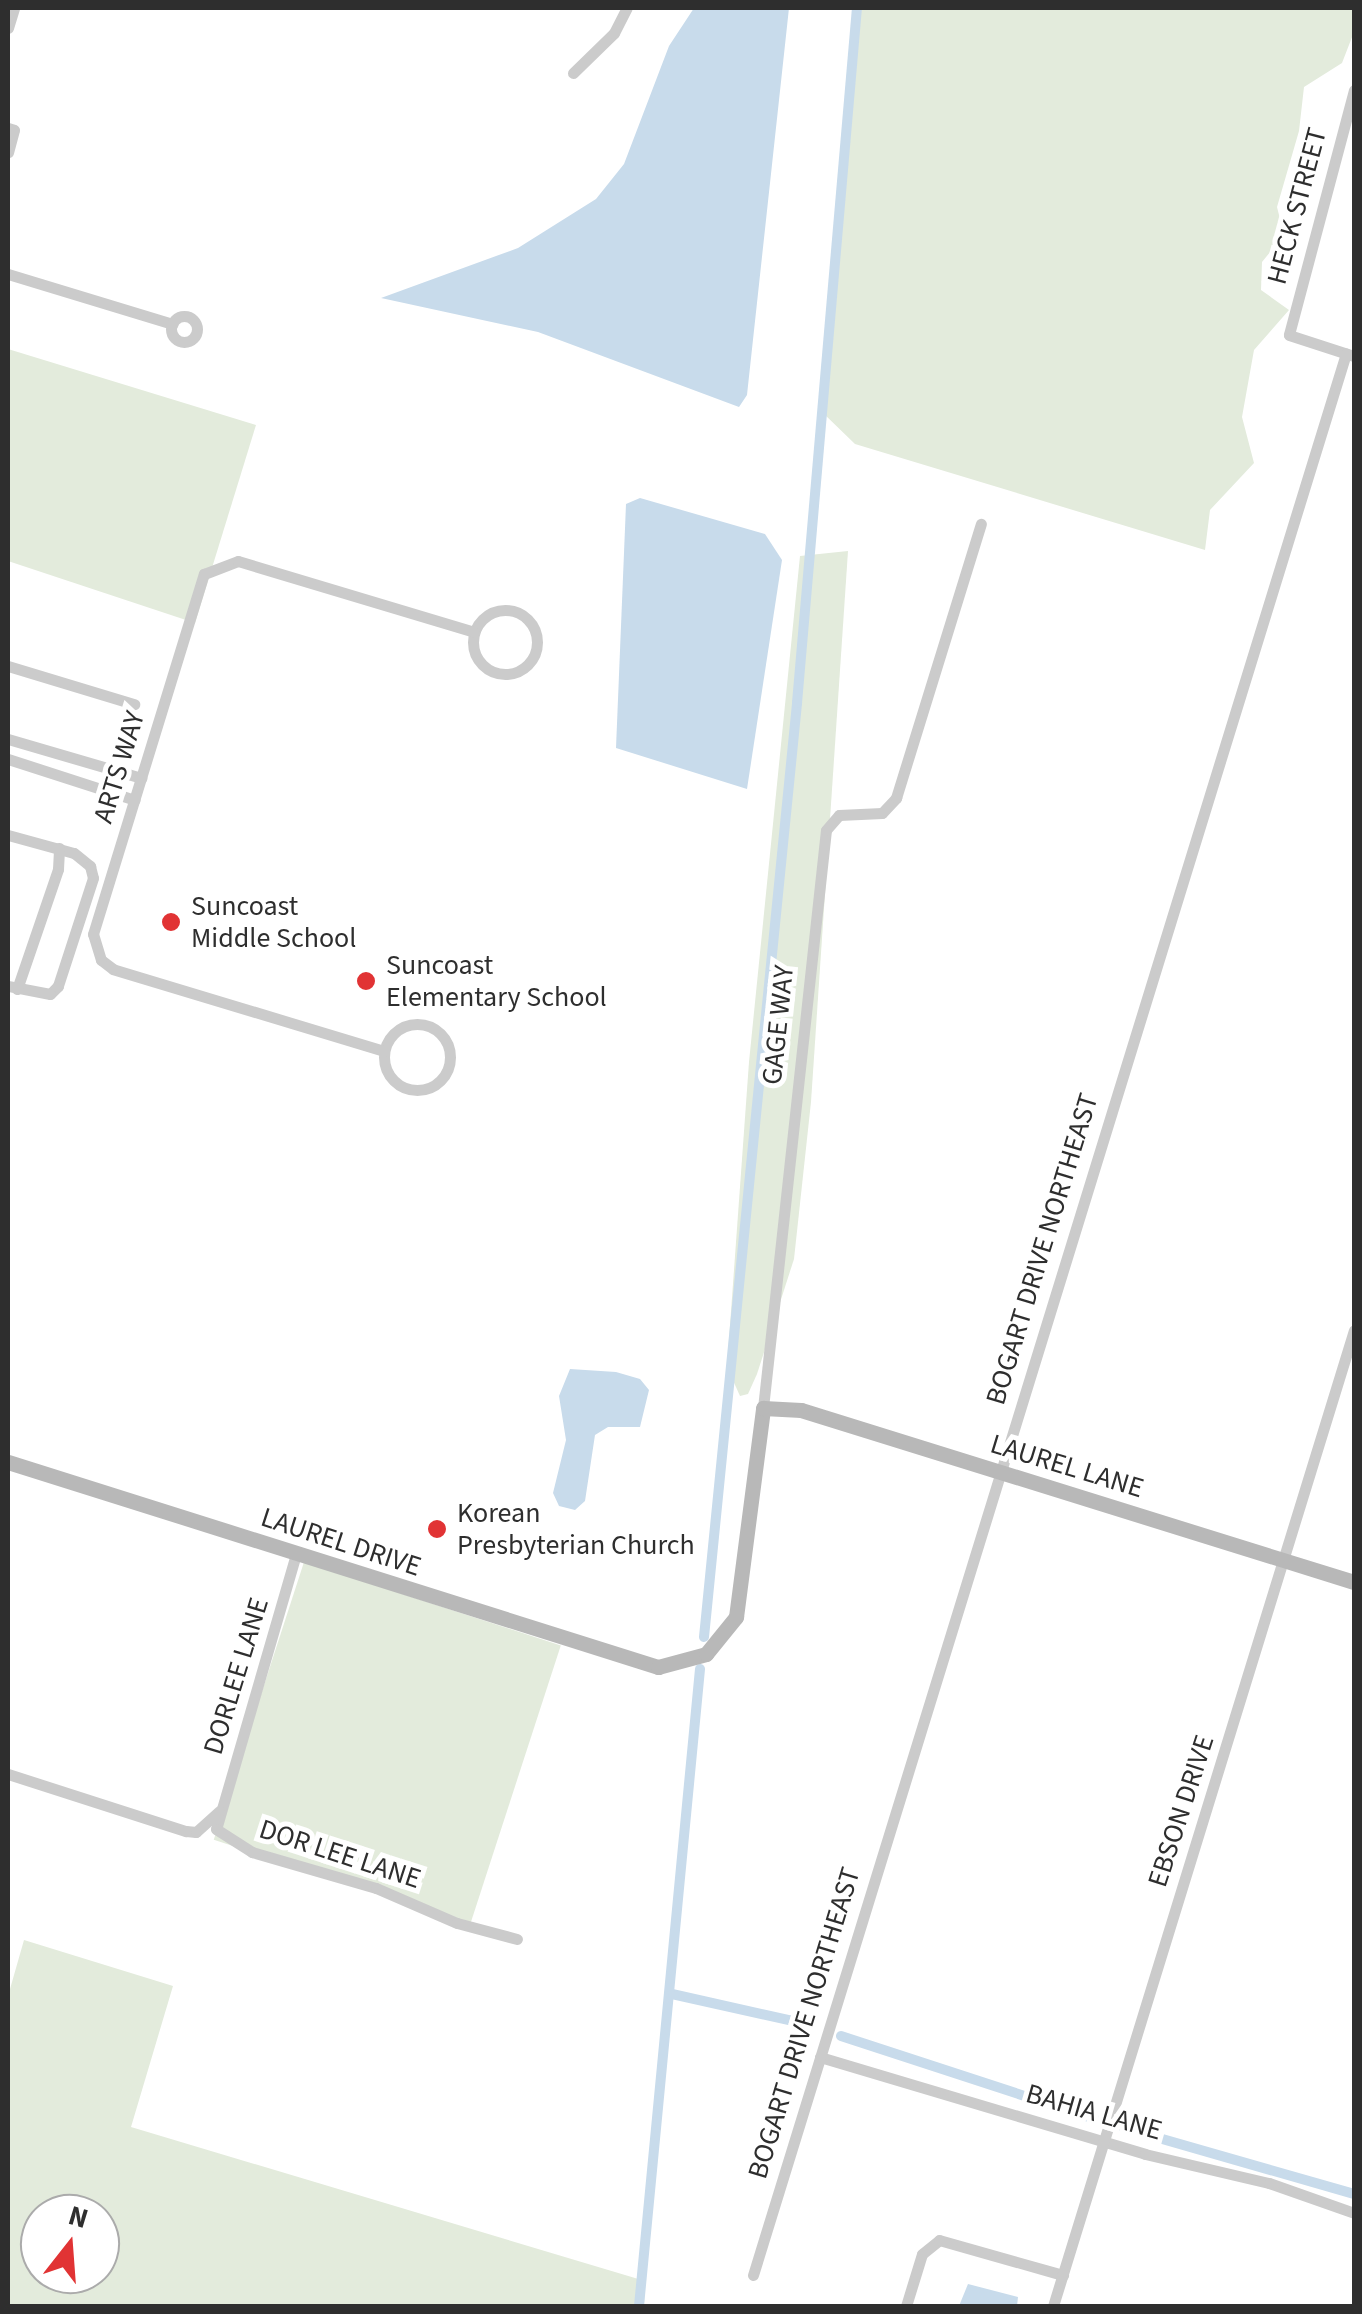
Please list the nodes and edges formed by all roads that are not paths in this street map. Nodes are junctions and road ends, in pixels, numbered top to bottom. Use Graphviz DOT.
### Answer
graph roads {
  1 [pos="14,8"];
  2 [pos="627,8"];
  3 [pos="8,28"];
  4 [pos="572,73"];
  5 [pos="1354,90"];
  6 [pos="11,129"];
  7 [pos="8,152"];
  8 [pos="8,274"];
  9 [pos="173,324"];
  10 [pos="1350,354"];
  11 [pos="981,524"];
  12 [pos="474,632"];
  13 [pos="8,666"];
  14 [pos="134,704"];
  15 [pos="8,739"];
  16 [pos="8,759"];
  17 [pos="142,778"];
  18 [pos="135,800"];
  19 [pos="8,836"];
  20 [pos="59,848"];
  21 [pos="12,987"];
  22 [pos="384,1051"];
  23 [pos="1354,1330"];
  24 [pos="763,1408"];
  25 [pos="8,1462"];
  26 [pos="999,1471"];
  27 [pos="296,1554"];
  28 [pos="1286,1561"];
  29 [pos="1354,1582"];
  30 [pos="741,1595"];
  31 [pos="8,1774"];
  32 [pos="218,1811"];
  33 [pos="517,1938"];
  34 [pos="820,2058"];
  35 [pos="1104,2142"];
  36 [pos="1354,2214"];
  37 [pos="752,2274"];
  38 [pos="1063,2275"];
  39 [pos="906,2306"];
  40 [pos="1054,2306"];
  1 -- 3 [label="street"];
  2 -- 4 [label="street"];
  5 -- 10 [label="street, HECK STREET"];
  6 -- 7 [label="street"];
  8 -- 9 [label="street"];
  10 -- 26 [label="street, BOGART DRIVE NORTHEAST"];
  11 -- 24 [label="street, GAGE WAY"];
  12 -- 12 [label="street"];
  12 -- 17 [label="street, ARTS WAY"];
  13 -- 14 [label="street"];
  15 -- 17 [label="street"];
  16 -- 18 [label="street"];
  17 -- 18 [label="street, ARTS WAY"];
  18 -- 22 [label="street, ARTS WAY"];
  19 -- 20 [label="street"];
  20 -- 21 [label="street"];
  20 -- 21 [label="street"];
  22 -- 22 [label="street"];
  23 -- 28 [label="street, EBSON DRIVE"];
  24 -- 26 [label="street, LAUREL LANE"];
  24 -- 30 [label="street, GAGE WAY"];
  25 -- 27 [label="street, LAUREL DRIVE"];
  26 -- 28 [label="street, LAUREL LANE"];
  26 -- 34 [label="street, BOGART DRIVE NORTHEAST"];
  27 -- 30 [label="street, LAUREL DRIVE"];
  27 -- 32 [label="street, DORLEE LANE"];
  28 -- 29 [label="street, LAUREL LANE"];
  28 -- 35 [label="street, EBSON DRIVE"];
  31 -- 32 [label="street"];
  32 -- 33 [label="street, DOR LEE LANE"];
  34 -- 35 [label="street, BAHIA LANE"];
  34 -- 37 [label="street, BOGART DRIVE NORTHEAST"];
  35 -- 36 [label="street, BAHIA LANE"];
  35 -- 38 [label="street, EBSON DRIVE"];
  38 -- 39 [label="street"];
  38 -- 40 [label="street, EBSON DRIVE"];
}
